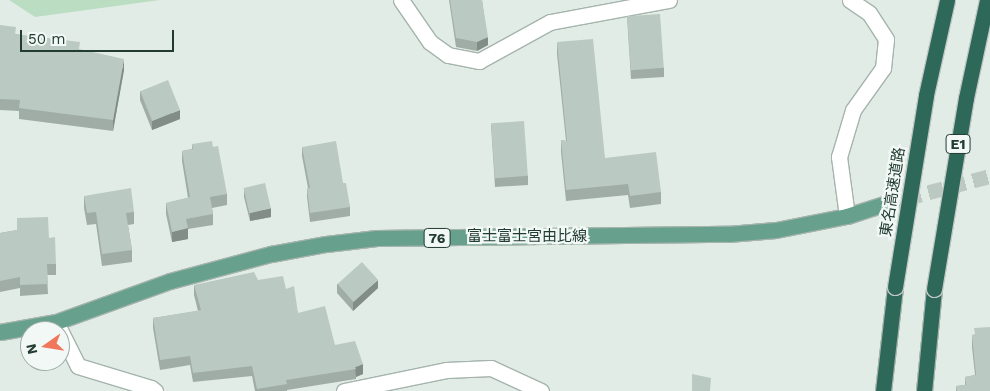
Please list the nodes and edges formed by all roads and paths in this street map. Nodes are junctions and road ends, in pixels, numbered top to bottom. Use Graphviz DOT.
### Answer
graph roads {
  1 [pos="401,0"];
  2 [pos="669,0"];
  3 [pos="850,0"];
  4 [pos="947,0"];
  5 [pos="987,0"];
  6 [pos="884,204"];
  7 [pos="847,216"];
  8 [pos="59,321"];
  9 [pos="20,328"];
  10 [pos="0,332"];
  11 [pos="70,350"];
  12 [pos="155,391"];
  13 [pos="344,391"];
  14 [pos="541,391"];
  15 [pos="883,391"];
  16 [pos="924,391"];
  1 -- 2 [label="street"];
  3 -- 7 [label="street"];
  4 -- 15 [label="highway, 東名高速道路, bridge"];
  5 -- 16 [label="highway, E1, bridge"];
  6 -- 7 [label="main road, 富士富士宮由比線 / 76"];
  7 -- 8 [label="main road, 富士富士宮由比線 / 76"];
  9 -- 10 [label="main road, 富士富士宮由比線 / 76"];
  11 -- 12 [label="street"];
  13 -- 14 [label="street"];
}
